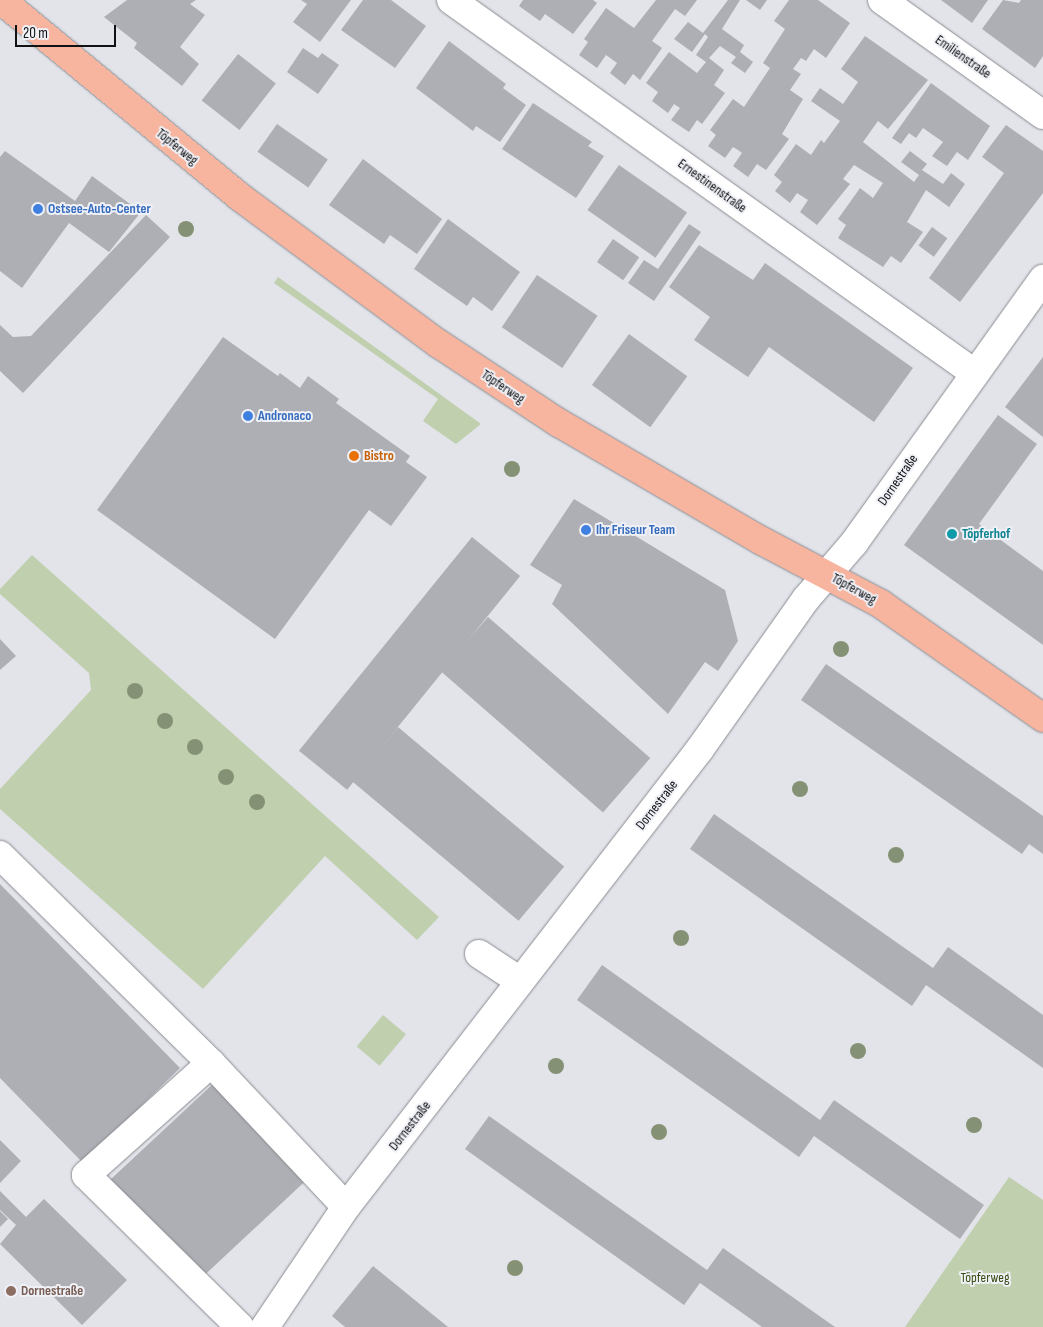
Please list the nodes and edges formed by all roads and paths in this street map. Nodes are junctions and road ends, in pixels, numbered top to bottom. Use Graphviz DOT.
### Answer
graph roads {
  1 [pos="1,0"];
  2 [pos="451,0"];
  3 [pos="882,0"];
  4 [pos="1043,115"];
  5 [pos="1043,280"];
  6 [pos="973,372"];
  7 [pos="828,574"];
  8 [pos="1043,718"];
  9 [pos="0,855"];
  10 [pos="479,954"];
  11 [pos="520,981"];
  12 [pos="211,1062"];
  13 [pos="346,1207"];
  14 [pos="240,1327"];
  15 [pos="265,1327"];
  1 -- 7 [label="main road, Töpferweg"];
  2 -- 6 [label="street, Ernestinenstraße"];
  3 -- 4 [label="street, Emilienstraße"];
  5 -- 6 [label="street, Dornestraße"];
  6 -- 7 [label="street, Dornestraße"];
  7 -- 8 [label="main road, Töpferweg"];
  7 -- 11 [label="street, Dornestraße"];
  9 -- 12 [label="street"];
  10 -- 11 [label="street"];
  11 -- 13 [label="street, Dornestraße"];
  12 -- 13 [label="street"];
  12 -- 14 [label="street"];
  13 -- 15 [label="street, Dornestraße"];
}
